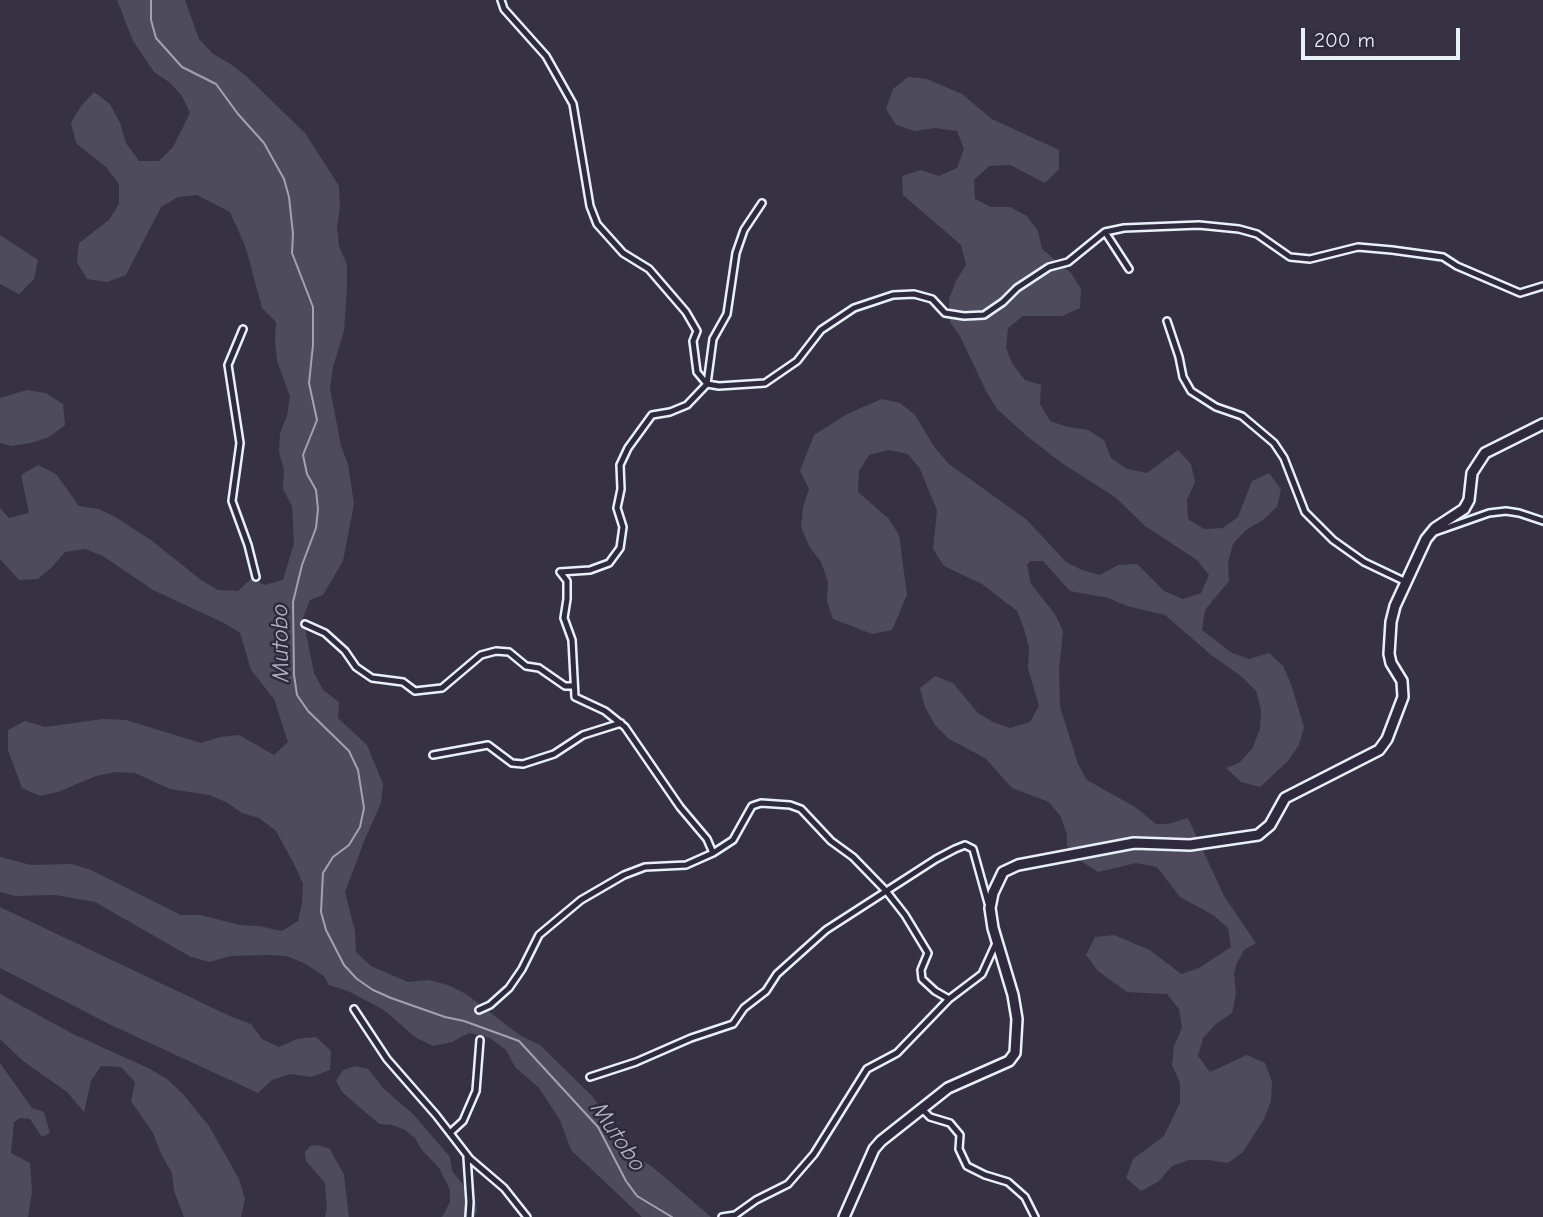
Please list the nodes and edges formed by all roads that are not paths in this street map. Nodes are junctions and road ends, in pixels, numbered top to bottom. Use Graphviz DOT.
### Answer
graph roads {
  1 [pos="501,0"];
  2 [pos="762,203"];
  3 [pos="1105,232"];
  4 [pos="1129,269"];
  5 [pos="1543,286"];
  6 [pos="1167,321"];
  7 [pos="243,330"];
  8 [pos="707,384"];
  9 [pos="1543,424"];
  10 [pos="1543,521"];
  11 [pos="1429,534"];
  12 [pos="256,577"];
  13 [pos="1406,582"];
  14 [pos="305,624"];
  15 [pos="573,686"];
  16 [pos="621,723"];
  17 [pos="433,755"];
  18 [pos="713,853"];
  19 [pos="887,892"];
  20 [pos="990,908"];
  21 [pos="996,941"];
  22 [pos="949,999"];
  23 [pos="354,1009"];
  24 [pos="479,1010"];
  25 [pos="480,1040"];
  26 [pos="590,1077"];
  27 [pos="922,1109"];
  28 [pos="451,1132"];
  29 [pos="467,1156"];
  30 [pos="469,1217"];
  31 [pos="527,1217"];
  32 [pos="722,1217"];
  33 [pos="844,1217"];
  34 [pos="1035,1217"];
  1 -- 8 [label="street"];
  2 -- 8 [label="street"];
  3 -- 4 [label="street"];
  3 -- 5 [label="street"];
  3 -- 8 [label="street"];
  6 -- 13 [label="street"];
  7 -- 12 [label="street"];
  8 -- 15 [label="street"];
  9 -- 11 [label="main road"];
  10 -- 11 [label="street"];
  11 -- 13 [label="main road"];
  13 -- 20 [label="main road"];
  14 -- 15 [label="street"];
  15 -- 16 [label="street"];
  16 -- 17 [label="street"];
  16 -- 18 [label="street"];
  18 -- 19 [label="street"];
  18 -- 24 [label="street"];
  19 -- 20 [label="street"];
  19 -- 22 [label="street"];
  19 -- 26 [label="street"];
  20 -- 21 [label="main road"];
  21 -- 22 [label="street"];
  21 -- 27 [label="main road"];
  22 -- 32 [label="street"];
  23 -- 28 [label="street"];
  25 -- 28 [label="street"];
  27 -- 33 [label="main road"];
  27 -- 34 [label="street"];
  28 -- 29 [label="street"];
  29 -- 30 [label="street"];
  29 -- 31 [label="street"];
}
